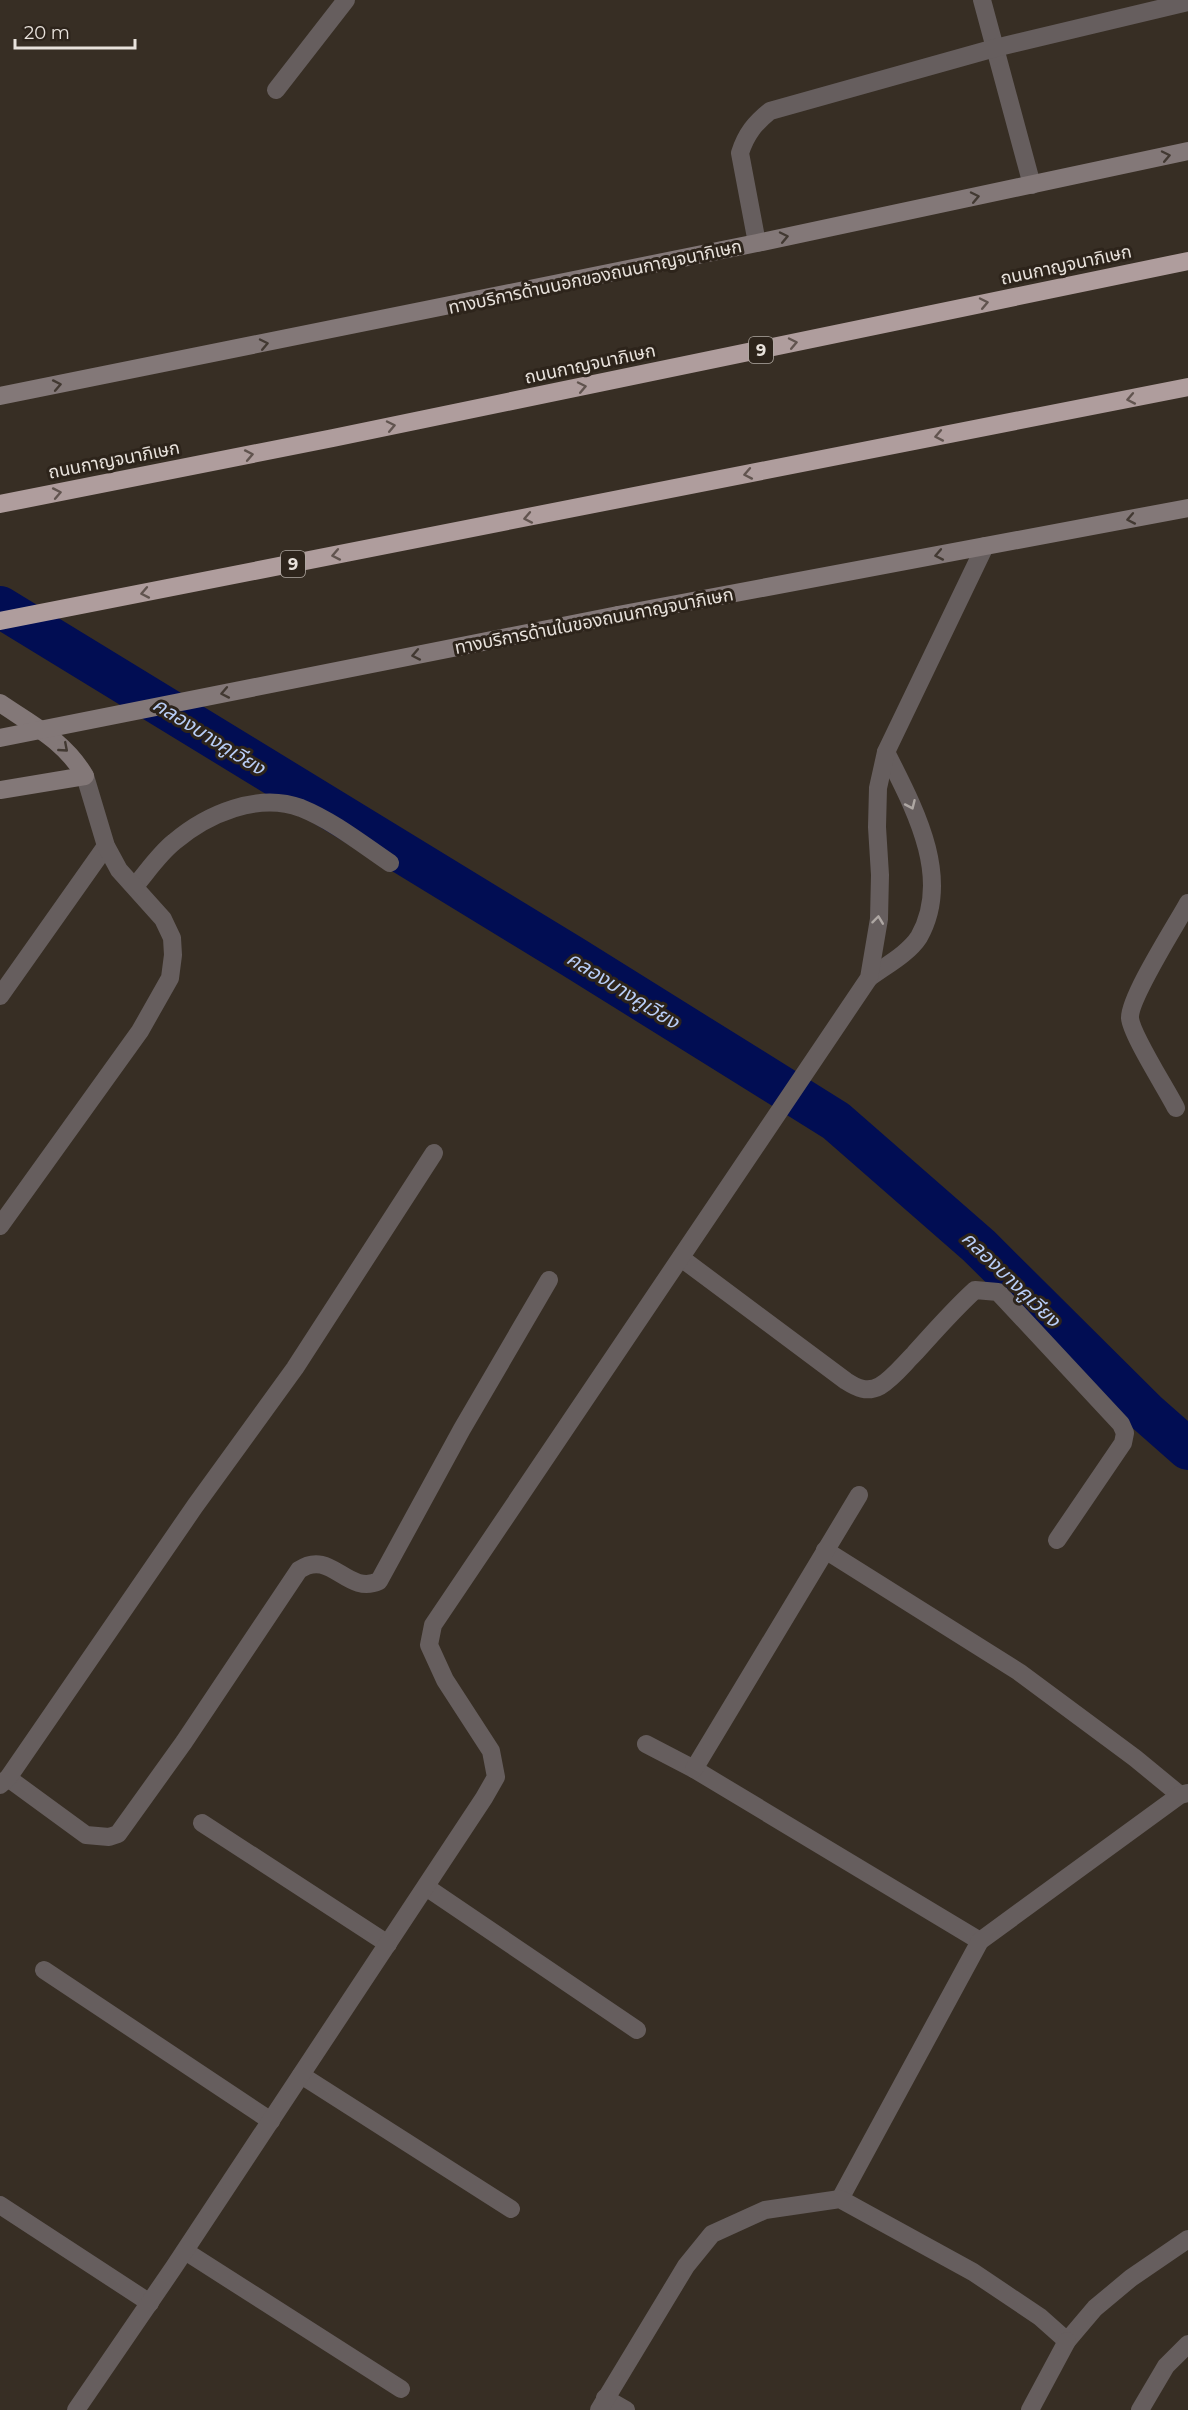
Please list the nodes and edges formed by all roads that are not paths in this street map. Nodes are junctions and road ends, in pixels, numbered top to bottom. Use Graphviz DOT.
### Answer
graph roads {
  1 [pos="346,0"];
  2 [pos="982,0"];
  3 [pos="1188,2"];
  4 [pos="995,48"];
  5 [pos="276,90"];
  6 [pos="1188,151"];
  7 [pos="1032,185"];
  8 [pos="757,243"];
  9 [pos="1188,261"];
  10 [pos="1188,387"];
  11 [pos="0,396"];
  12 [pos="0,504"];
  13 [pos="1188,508"];
  14 [pos="985,546"];
  15 [pos="0,621"];
  16 [pos="0,703"];
  17 [pos="0,738"];
  18 [pos="886,752"];
  19 [pos="85,776"];
  20 [pos="0,790"];
  21 [pos="106,846"];
  22 [pos="390,863"];
  23 [pos="135,886"];
  24 [pos="1188,903"];
  25 [pos="869,978"];
  26 [pos="0,996"];
  27 [pos="1176,1107"];
  28 [pos="434,1153"];
  29 [pos="0,1226"];
  30 [pos="681,1258"];
  31 [pos="549,1280"];
  32 [pos="859,1496"];
  33 [pos="1057,1540"];
  34 [pos="825,1550"];
  35 [pos="646,1744"];
  36 [pos="694,1769"];
  37 [pos="4,1781"];
  38 [pos="1184,1794"];
  39 [pos="202,1823"];
  40 [pos="426,1887"];
  41 [pos="981,1941"];
  42 [pos="388,1944"];
  43 [pos="44,1970"];
  44 [pos="637,2030"];
  45 [pos="302,2075"];
  46 [pos="271,2121"];
  47 [pos="840,2199"];
  48 [pos="0,2205"];
  49 [pos="511,2209"];
  50 [pos="1188,2239"];
  51 [pos="185,2251"];
  52 [pos="150,2303"];
  53 [pos="1067,2341"];
  54 [pos="1188,2344"];
  55 [pos="401,2389"];
  56 [pos="602,2404"];
  57 [pos="76,2410"];
  58 [pos="626,2410"];
  59 [pos="1030,2410"];
  60 [pos="1140,2410"];
  1 -- 5 [label="street"];
  2 -- 4 [label="street"];
  3 -- 4 [label="street"];
  4 -- 7 [label="street"];
  4 -- 8 [label="street"];
  7 -- 6 [label="main road, ทางบริการด้านนอกของถนนกาญจนาภิเษก, one-way"];
  8 -- 7 [label="main road, ทางบริการด้านนอกของถนนกาญจนาภิเษก, one-way"];
  11 -- 8 [label="main road, ทางบริการด้านนอกของถนนกาญจนาภิเษก, one-way"];
  12 -- 9 [label="highway, ถนนกาญจนาภิเษก / 9, one-way"];
  10 -- 15 [label="highway, 9, one-way"];
  13 -- 14 [label="main road, ทางบริการด้านในของถนนกาญจนาภิเษก, one-way"];
  14 -- 17 [label="main road, ทางบริการด้านในของถนนกาญจนาภิเษก, one-way, bridge"];
  14 -- 18 [label="street"];
  16 -- 19 [label="main road, one-way"];
  25 -- 18 [label="street, one-way"];
  18 -- 25 [label="street, one-way"];
  19 -- 20 [label="main road"];
  19 -- 21 [label="street"];
  21 -- 23 [label="street"];
  21 -- 26 [label="street"];
  22 -- 23 [label="street"];
  23 -- 29 [label="street"];
  24 -- 27 [label="street"];
  25 -- 30 [label="street"];
  28 -- 37 [label="street"];
  30 -- 33 [label="street"];
  30 -- 40 [label="street"];
  31 -- 37 [label="street"];
  32 -- 34 [label="street"];
  34 -- 36 [label="street"];
  34 -- 38 [label="street"];
  35 -- 36 [label="street"];
  36 -- 41 [label="street"];
  38 -- 41 [label="street"];
  39 -- 42 [label="street"];
  40 -- 42 [label="street"];
  40 -- 44 [label="street"];
  41 -- 47 [label="street"];
  42 -- 45 [label="street"];
  43 -- 46 [label="street"];
  45 -- 46 [label="street"];
  45 -- 49 [label="street"];
  46 -- 51 [label="street"];
  47 -- 53 [label="street"];
  47 -- 56 [label="street"];
  48 -- 52 [label="street"];
  50 -- 53 [label="street"];
  51 -- 52 [label="street"];
  51 -- 55 [label="street"];
  52 -- 57 [label="street"];
  53 -- 59 [label="street"];
  54 -- 60 [label="street"];
  56 -- 58 [label="street"];
}
